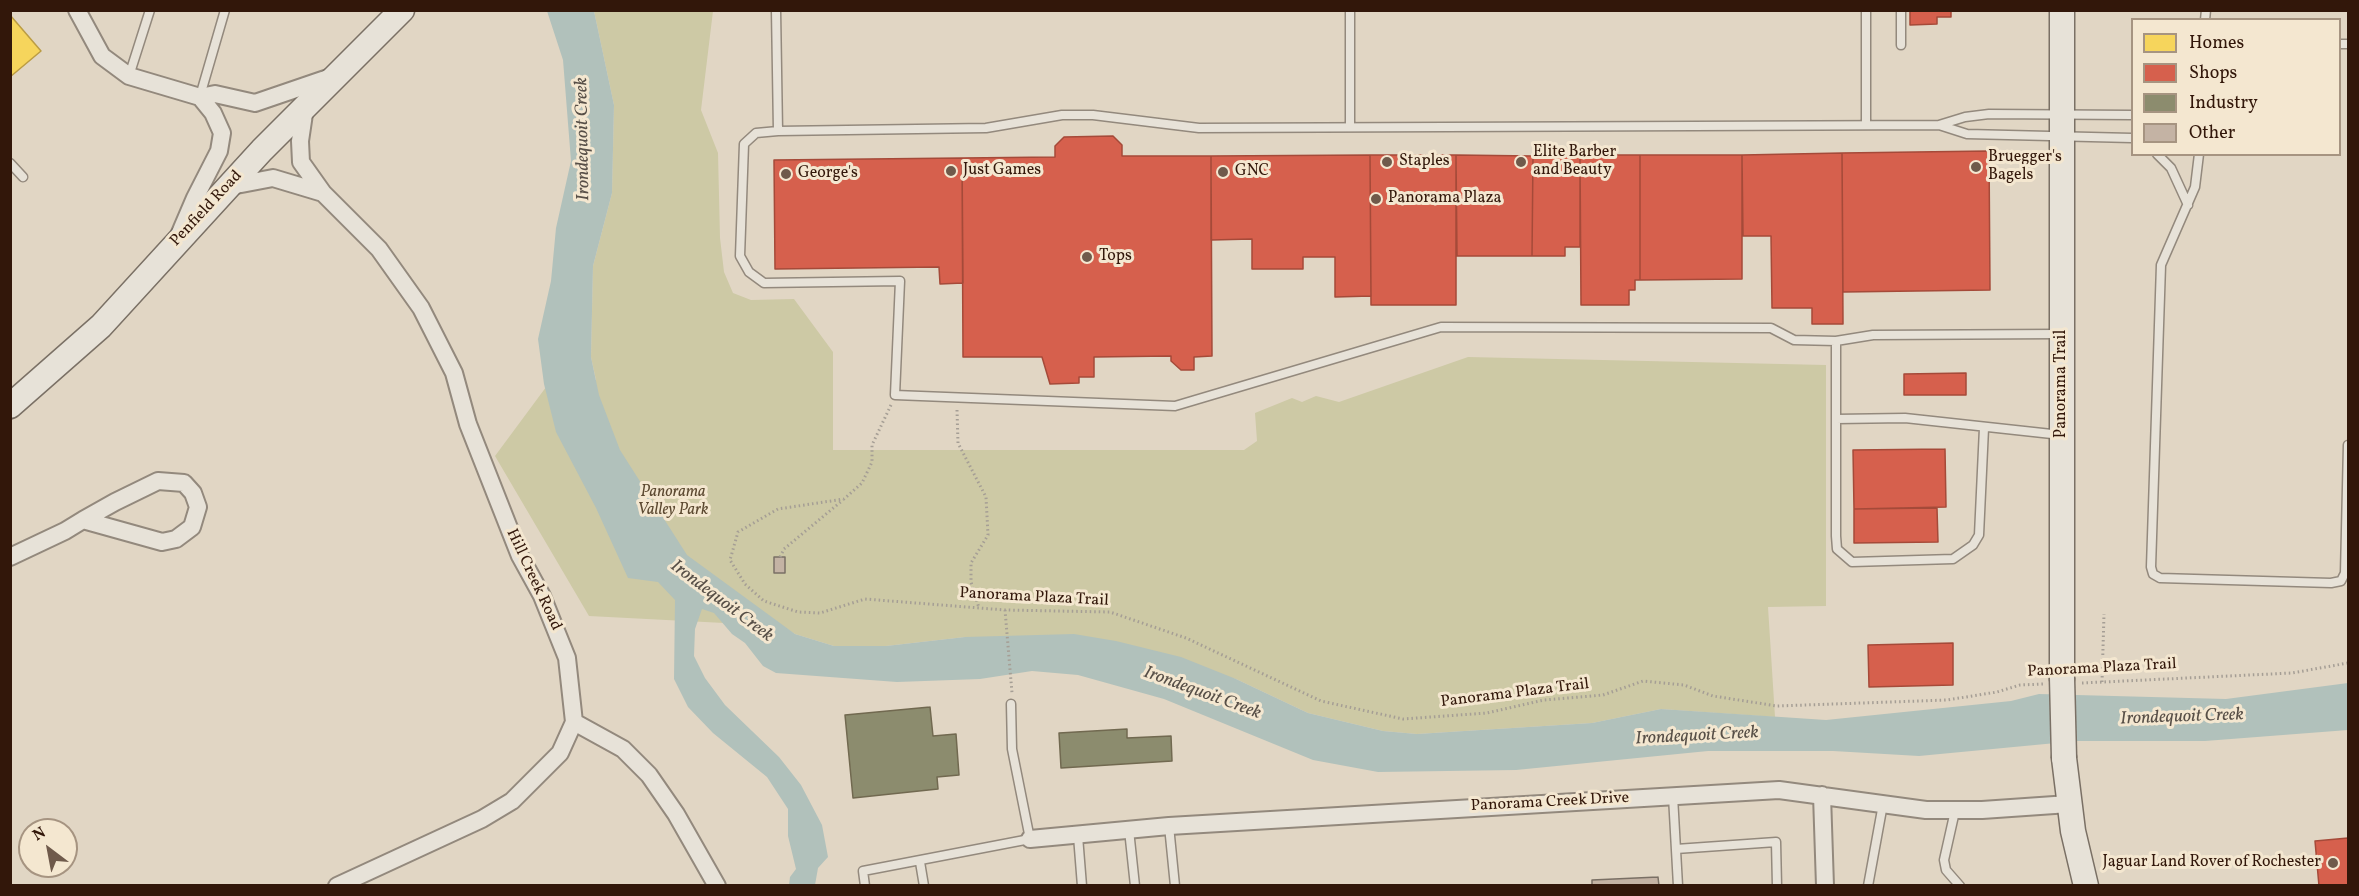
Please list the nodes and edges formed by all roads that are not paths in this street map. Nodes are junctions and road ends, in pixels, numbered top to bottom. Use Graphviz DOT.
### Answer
graph roads {
  1 [pos="77,10"];
  2 [pos="150,10"];
  3 [pos="225,10"];
  4 [pos="402,10"];
  5 [pos="776,10"];
  6 [pos="1350,10"];
  7 [pos="1866,10"];
  8 [pos="1901,10"];
  9 [pos="2062,10"];
  10 [pos="1901,45"];
  11 [pos="336,75"];
  12 [pos="129,76"];
  13 [pos="200,97"];
  14 [pos="306,105"];
  15 [pos="2131,115"];
  16 [pos="1866,125"];
  17 [pos="1939,125"];
  18 [pos="2064,126"];
  19 [pos="1350,127"];
  20 [pos="778,131"];
  21 [pos="2131,138"];
  22 [pos="2159,156"];
  23 [pos="2199,156"];
  24 [pos="10,163"];
  25 [pos="23,177"];
  26 [pos="226,187"];
  27 [pos="323,193"];
  28 [pos="2188,205"];
  29 [pos="179,238"];
  30 [pos="2063,334"];
  31 [pos="1836,341"];
  32 [pos="10,406"];
  33 [pos="1836,419"];
  34 [pos="1984,428"];
  35 [pos="2062,435"];
  36 [pos="2349,445"];
  37 [pos="83,520"];
  38 [pos="2347,537"];
  39 [pos="10,557"];
  40 [pos="1011,704"];
  41 [pos="574,722"];
  42 [pos="1822,795"];
  43 [pos="1673,796"];
  44 [pos="1883,804"];
  45 [pos="2069,804"];
  46 [pos="1955,810"];
  47 [pos="1169,826"];
  48 [pos="1129,830"];
  49 [pos="1078,836"];
  50 [pos="1030,839"];
  51 [pos="1676,849"];
  52 [pos="920,862"];
  53 [pos="337,885"];
  54 [pos="717,885"];
  55 [pos="865,885"];
  56 [pos="924,885"];
  57 [pos="1082,885"];
  58 [pos="1135,885"];
  59 [pos="1175,885"];
  60 [pos="1678,885"];
  61 [pos="1777,885"];
  62 [pos="1825,885"];
  63 [pos="1868,885"];
  64 [pos="1960,885"];
  65 [pos="2086,885"];
  1 -- 12 [label="street"];
  2 -- 12 [label="lane"];
  3 -- 13 [label="lane"];
  4 -- 11 [label="main road, Penfield Road"];
  5 -- 20 [label="lane"];
  6 -- 19 [label="lane"];
  7 -- 16 [label="lane"];
  8 -- 10 [label="lane"];
  9 -- 18 [label="main road, Panorama Trail"];
  11 -- 13 [label="street"];
  11 -- 14 [label="main road, Penfield Road"];
  12 -- 13 [label="street"];
  13 -- 29 [label="street"];
  14 -- 26 [label="main road, Penfield Road"];
  14 -- 27 [label="street, Hill Creek Road"];
  15 -- 18 [label="lane"];
  16 -- 17 [label="lane"];
  16 -- 19 [label="lane"];
  17 -- 18 [label="lane"];
  17 -- 18 [label="lane"];
  18 -- 21 [label="lane"];
  18 -- 30 [label="main road, Panorama Trail"];
  19 -- 20 [label="lane"];
  20 -- 31 [label="lane"];
  22 -- 28 [label="lane"];
  23 -- 28 [label="lane"];
  24 -- 25 [label="lane"];
  26 -- 27 [label="street, Hill Creek Road"];
  26 -- 29 [label="main road, Penfield Road"];
  27 -- 41 [label="street, Hill Creek Road"];
  28 -- 38 [label="lane"];
  29 -- 32 [label="main road, Penfield Road"];
  30 -- 31 [label="lane"];
  30 -- 35 [label="main road, Panorama Trail"];
  31 -- 33 [label="lane"];
  33 -- 34 [label="lane"];
  33 -- 34 [label="lane"];
  34 -- 35 [label="lane"];
  35 -- 45 [label="main road, Panorama Trail, bridge"];
  36 -- 38 [label="lane"];
  37 -- 37 [label="street"];
  37 -- 39 [label="street"];
  40 -- 50 [label="lane"];
  41 -- 53 [label="street"];
  41 -- 54 [label="street"];
  42 -- 43 [label="street, Panorama Creek Drive"];
  42 -- 44 [label="street, Panorama Creek Drive"];
  42 -- 62 [label="street"];
  43 -- 47 [label="street, Panorama Creek Drive"];
  43 -- 51 [label="lane"];
  44 -- 46 [label="street, Panorama Creek Drive"];
  44 -- 63 [label="lane"];
  45 -- 46 [label="street, Panorama Creek Drive"];
  45 -- 65 [label="main road, Panorama Trail"];
  46 -- 64 [label="lane"];
  47 -- 48 [label="street, Panorama Creek Drive"];
  47 -- 59 [label="lane"];
  48 -- 49 [label="street, Panorama Creek Drive"];
  48 -- 58 [label="lane"];
  49 -- 50 [label="street, Panorama Creek Drive"];
  49 -- 57 [label="lane"];
  50 -- 52 [label="lane"];
  51 -- 60 [label="lane"];
  51 -- 61 [label="lane"];
  52 -- 55 [label="lane"];
  52 -- 56 [label="lane"];
}
